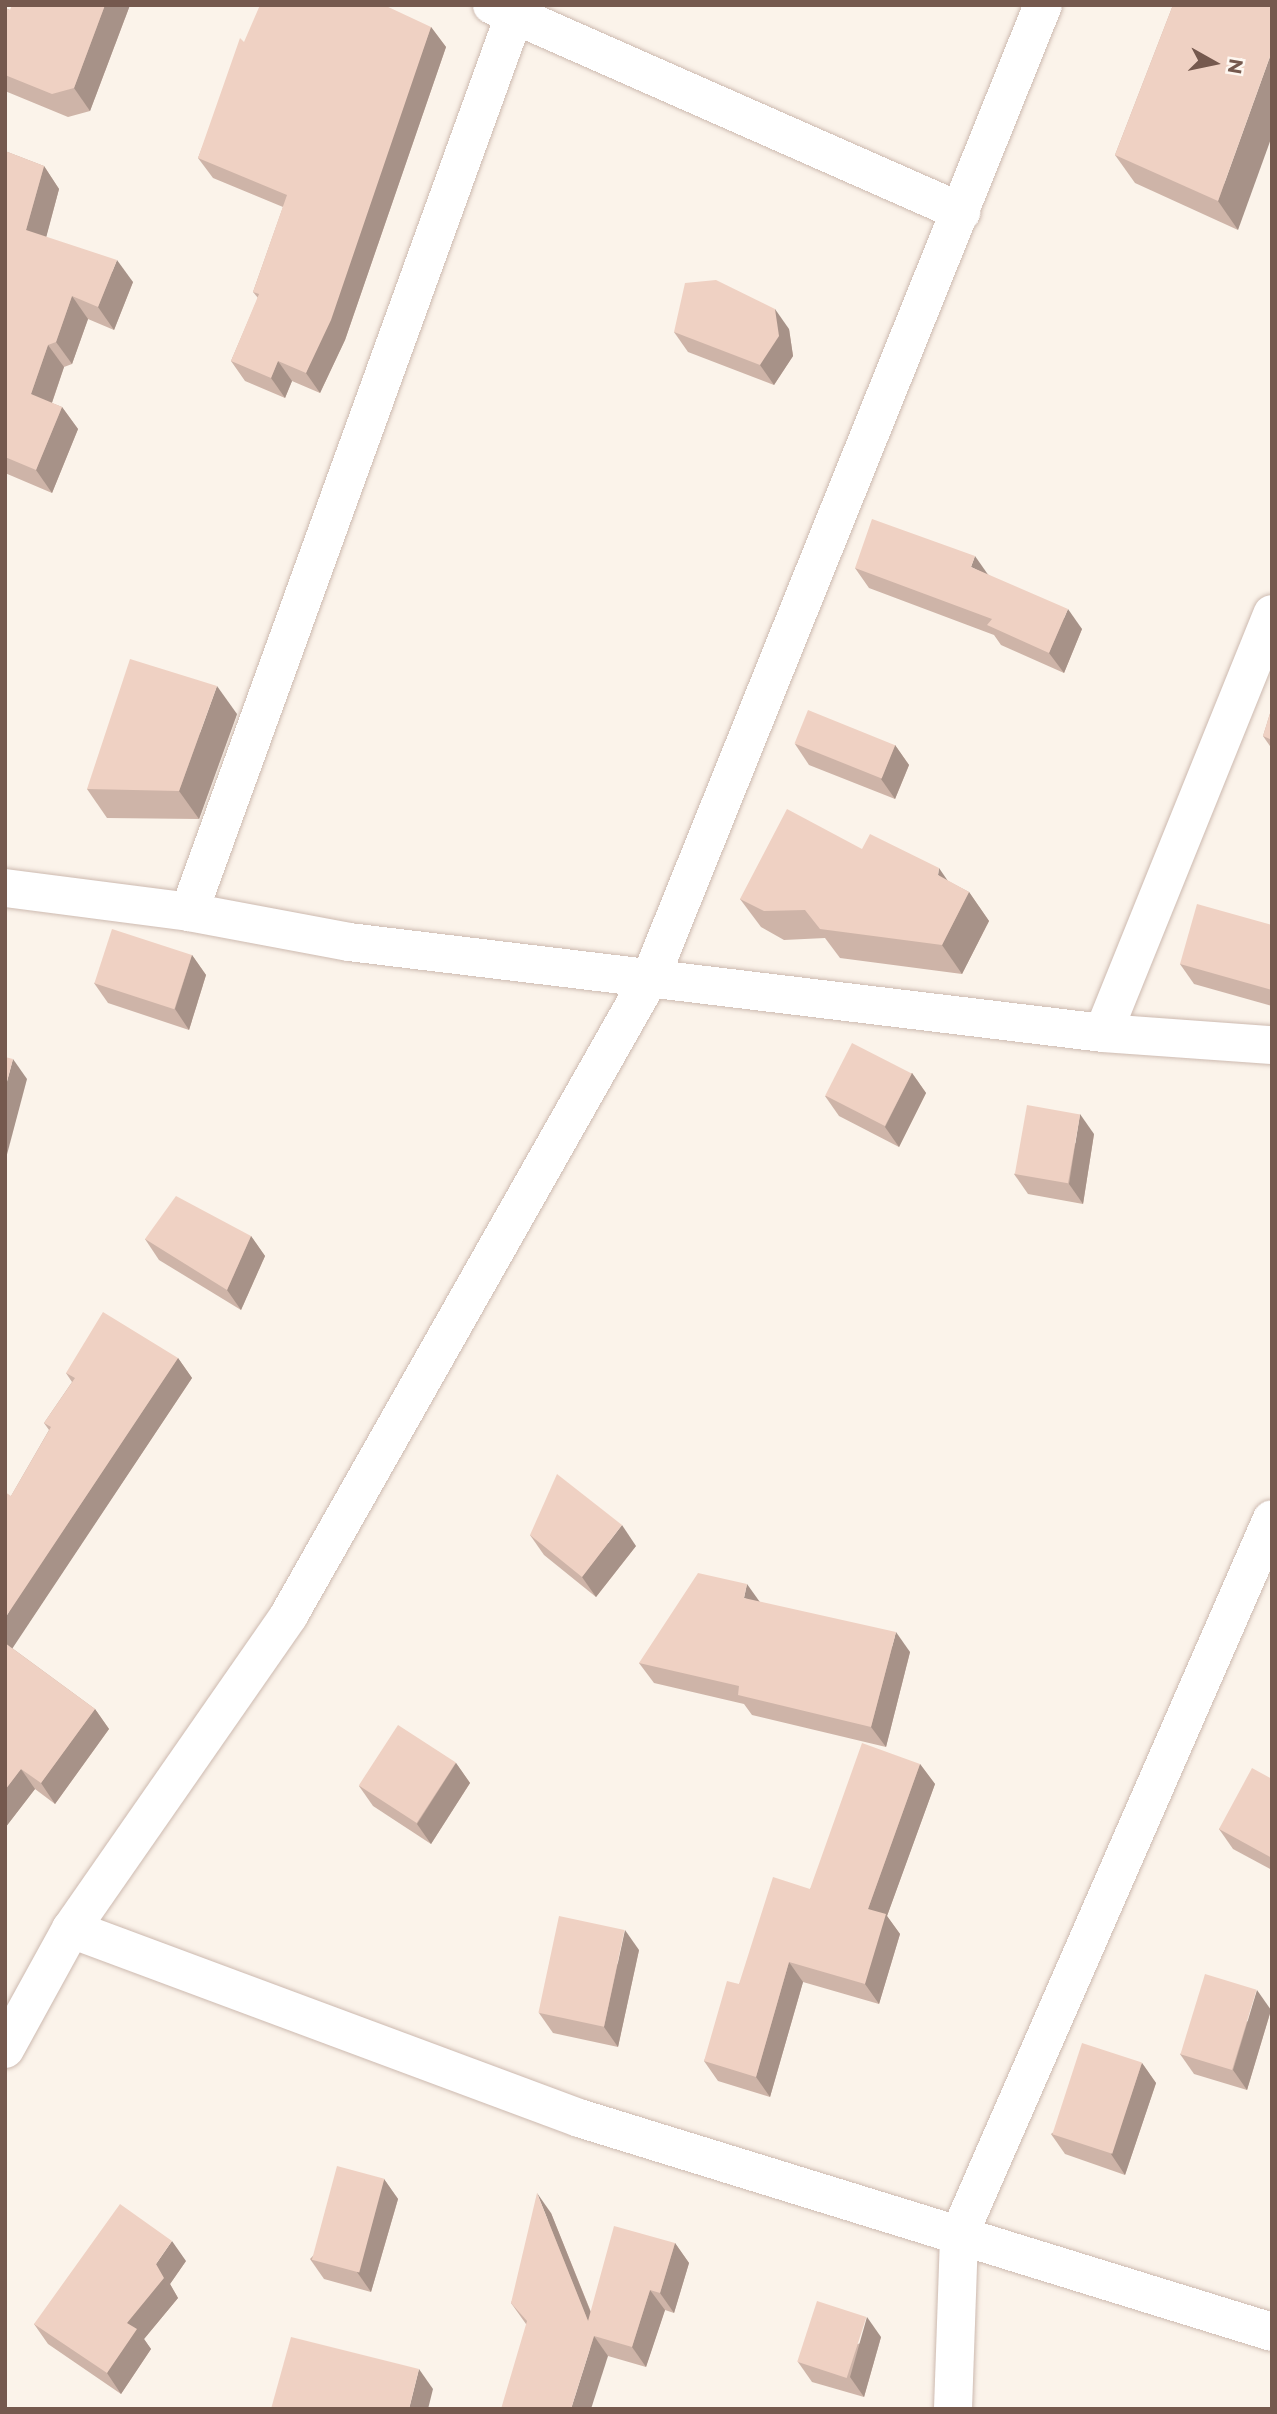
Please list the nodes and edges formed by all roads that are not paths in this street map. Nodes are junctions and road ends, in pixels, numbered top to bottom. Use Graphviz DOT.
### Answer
graph roads {
  1 [pos="1043,5"];
  2 [pos="508,8"];
  3 [pos="961,212"];
  4 [pos="1272,614"];
  5 [pos="5,888"];
  6 [pos="190,912"];
  7 [pos="652,974"];
  8 [pos="1103,1032"];
  9 [pos="1272,1045"];
  10 [pos="1272,1519"];
  11 [pos="71,1929"];
  12 [pos="5,2049"];
  13 [pos="959,2235"];
  14 [pos="1272,2332"];
  15 [pos="953,2409"];
  1 -- 3 [label="street"];
  2 -- 3 [label="street"];
  2 -- 6 [label="street"];
  3 -- 7 [label="street"];
  4 -- 8 [label="street"];
  5 -- 6 [label="street"];
  6 -- 7 [label="street"];
  7 -- 8 [label="street"];
  7 -- 11 [label="street"];
  8 -- 9 [label="street"];
  10 -- 13 [label="street"];
  11 -- 12 [label="street"];
  11 -- 13 [label="street"];
  13 -- 14 [label="street"];
  13 -- 15 [label="street"];
}
